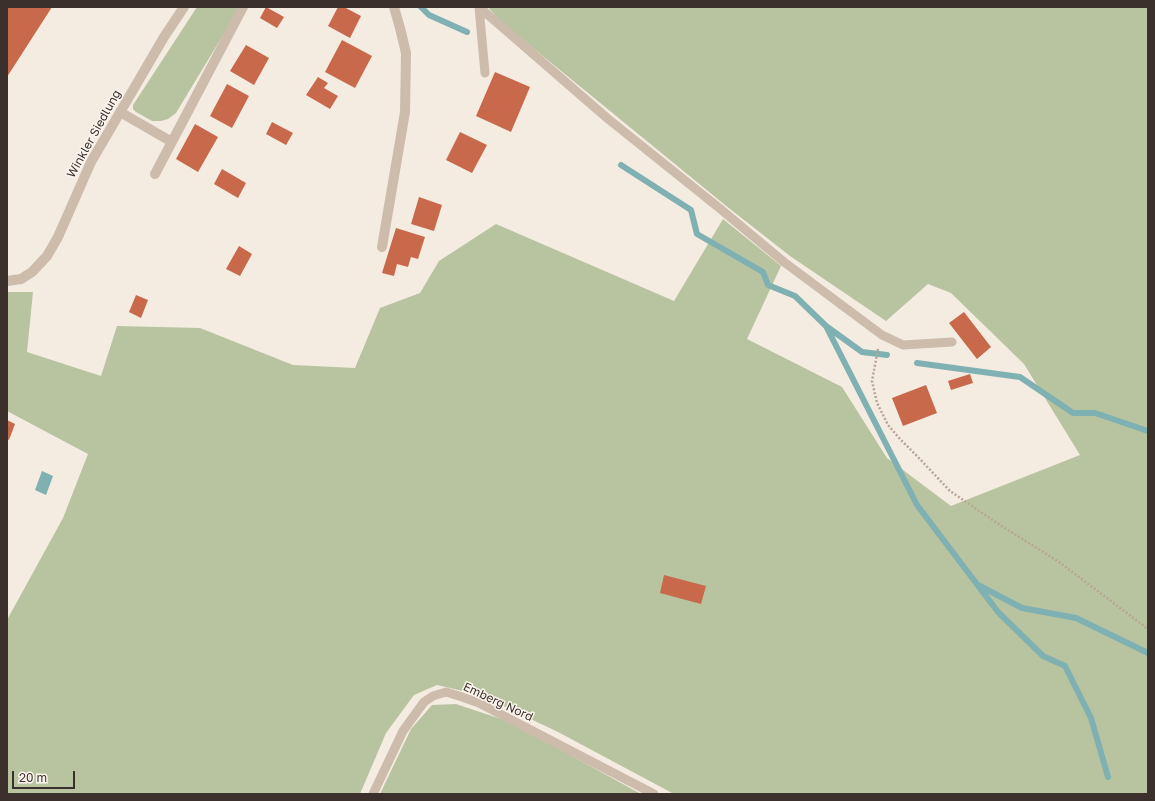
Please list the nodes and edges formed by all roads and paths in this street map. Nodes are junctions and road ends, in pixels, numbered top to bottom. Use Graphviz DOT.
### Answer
graph roads {
  1 [pos="184,7"];
  2 [pos="243,7"];
  3 [pos="394,7"];
  4 [pos="479,7"];
  5 [pos="485,74"];
  6 [pos="120,112"];
  7 [pos="172,142"];
  8 [pos="155,174"];
  9 [pos="382,247"];
  10 [pos="7,281"];
  11 [pos="952,342"];
  12 [pos="878,350"];
  13 [pos="1148,629"];
  14 [pos="373,794"];
  15 [pos="654,794"];
  1 -- 6 [label="street, Winkler Siedlung"];
  2 -- 7 [label="street"];
  3 -- 9 [label="street"];
  4 -- 5 [label="lane"];
  4 -- 11 [label="lane"];
  6 -- 7 [label="street"];
  6 -- 10 [label="street, Winkler Siedlung"];
  7 -- 8 [label="street"];
  12 -- 13 [label="path"];
  14 -- 15 [label="lane, Emberg Nord"];
}
